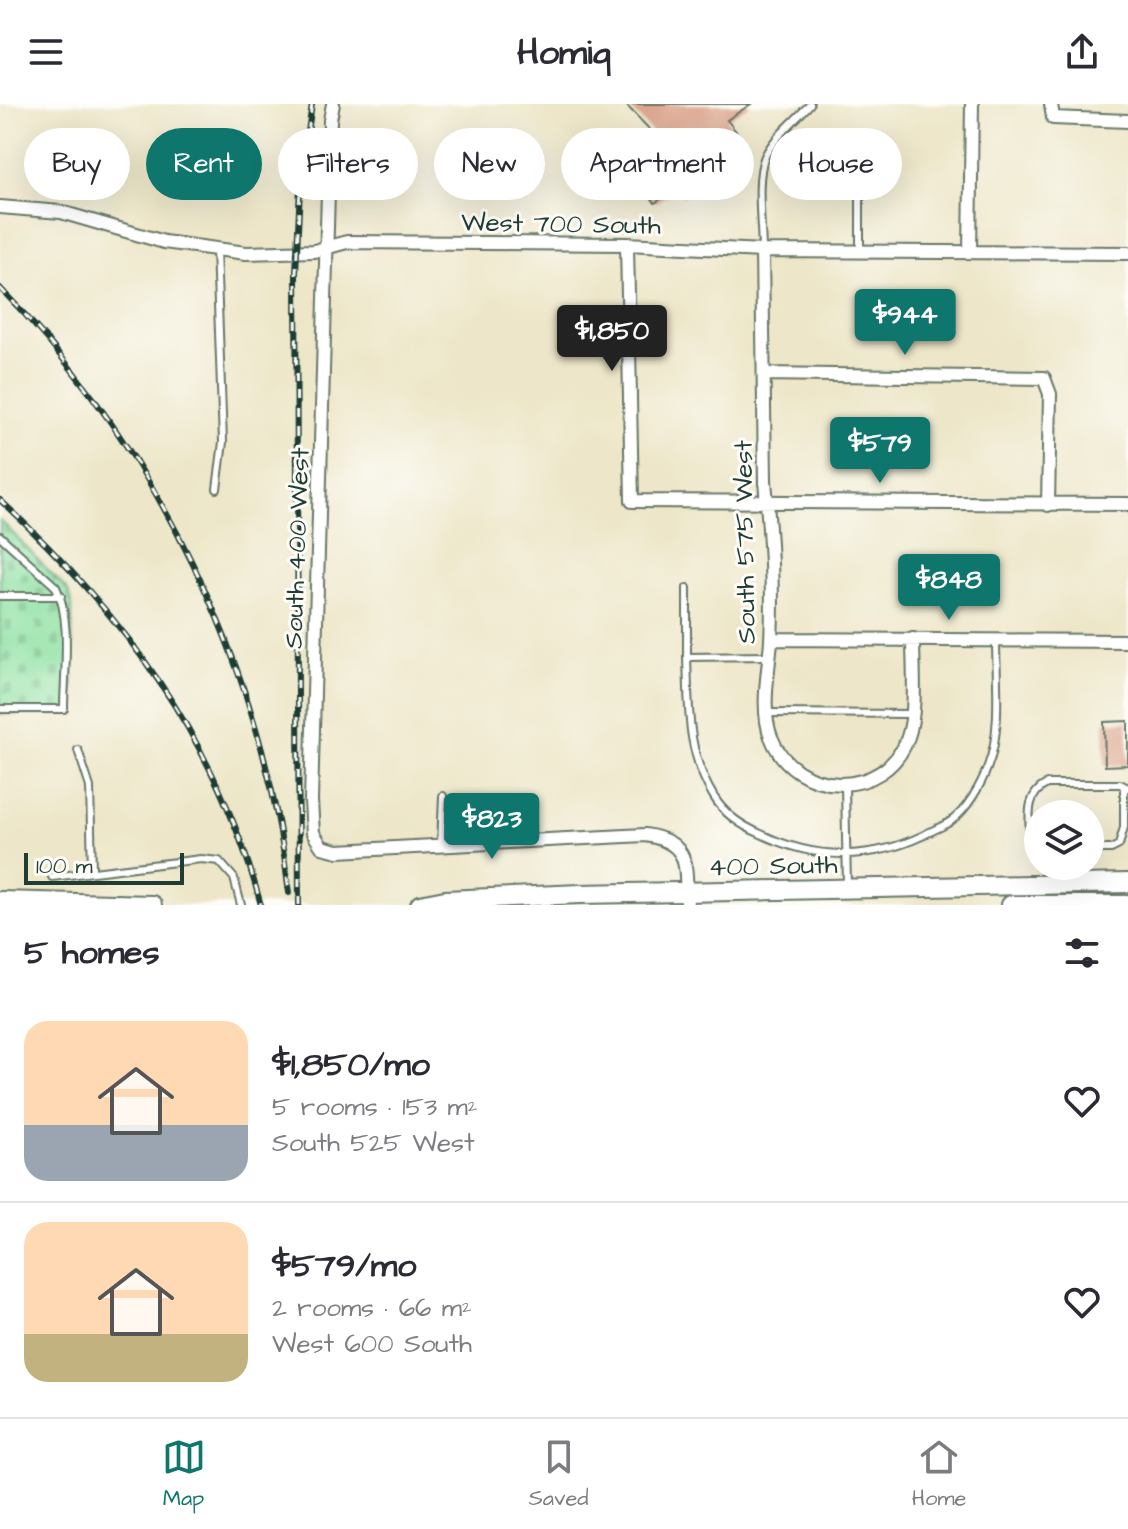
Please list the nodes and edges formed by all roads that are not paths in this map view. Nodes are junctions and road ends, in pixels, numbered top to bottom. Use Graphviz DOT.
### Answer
graph roads {
  1 [pos="333,104"];
  2 [pos="810,104"];
  3 [pos="972,104"];
  4 [pos="1051,104"];
  5 [pos="1128,121"];
  6 [pos="860,200"];
  7 [pos="0,207"];
  8 [pos="627,244"];
  9 [pos="326,246"];
  10 [pos="216,249"];
  11 [pos="762,251"];
  12 [pos="860,252"];
  13 [pos="970,252"];
  14 [pos="1128,253"];
  15 [pos="764,374"];
  16 [pos="217,489"];
  17 [pos="767,502"];
  18 [pos="1128,504"];
  19 [pos="1048,505"];
  20 [pos="0,536"];
  21 [pos="687,588"];
  22 [pos="0,596"];
  23 [pos="61,596"];
  24 [pos="771,639"];
  25 [pos="913,639"];
  26 [pos="996,640"];
  27 [pos="1128,641"];
  28 [pos="769,656"];
  29 [pos="687,657"];
  30 [pos="0,709"];
  31 [pos="766,713"];
  32 [pos="912,714"];
  33 [pos="78,750"];
  34 [pos="845,785"];
  35 [pos="1126,788"];
  36 [pos="443,796"];
  37 [pos="1031,800"];
  38 [pos="441,846"];
  39 [pos="1104,849"];
  40 [pos="847,855"];
  41 [pos="92,871"];
  42 [pos="52,877"];
  43 [pos="1128,883"];
  44 [pos="847,889"];
  45 [pos="687,899"];
  46 [pos="0,901"];
  47 [pos="152,905"];
  48 [pos="241,905"];
  49 [pos="420,905"];
  50 [pos="1011,905"];
  51 [pos="1128,905"];
  1 -- 9 [label="street, South 400 West"];
  2 -- 11 [label="lane"];
  3 -- 13 [label="street"];
  4 -- 5 [label="street"];
  6 -- 12 [label="lane"];
  7 -- 10 [label="street, West 700 South"];
  8 -- 9 [label="street, West 700 South"];
  8 -- 11 [label="street, West 700 South"];
  8 -- 17 [label="street"];
  9 -- 10 [label="street, West 700 South"];
  9 -- 38 [label="street, South 400 West"];
  10 -- 16 [label="lane"];
  11 -- 12 [label="street, West 700 South"];
  11 -- 15 [label="street, South 575 West"];
  12 -- 13 [label="street, West 700 South"];
  13 -- 14 [label="street, West 700 South"];
  15 -- 17 [label="street, South 575 West"];
  15 -- 19 [label="street"];
  17 -- 19 [label="street"];
  17 -- 24 [label="street, South 575 West"];
  18 -- 19 [label="street"];
  20 -- 23 [label="lane"];
  21 -- 29 [label="lane"];
  22 -- 23 [label="lane"];
  23 -- 30 [label="lane"];
  24 -- 25 [label="street"];
  24 -- 28 [label="street, South 575 West"];
  25 -- 26 [label="street"];
  25 -- 32 [label="street"];
  26 -- 27 [label="street"];
  26 -- 40 [label="lane"];
  28 -- 29 [label="lane"];
  28 -- 31 [label="street, South 575 West"];
  29 -- 40 [label="lane"];
  31 -- 32 [label="lane"];
  31 -- 34 [label="street, South 575 West"];
  32 -- 34 [label="street"];
  33 -- 41 [label="lane"];
  34 -- 40 [label="lane"];
  35 -- 37 [label="lane"];
  35 -- 39 [label="lane"];
  36 -- 38 [label="lane"];
  38 -- 45 [label="street"];
  40 -- 44 [label="lane"];
  41 -- 42 [label="lane"];
  41 -- 48 [label="lane"];
  43 -- 44 [label="main road, 400 South"];
  44 -- 45 [label="main road, 400 South"];
  45 -- 49 [label="main road, 400 South"];
  46 -- 47 [label="main road"];
  50 -- 51 [label="main road"];
}
